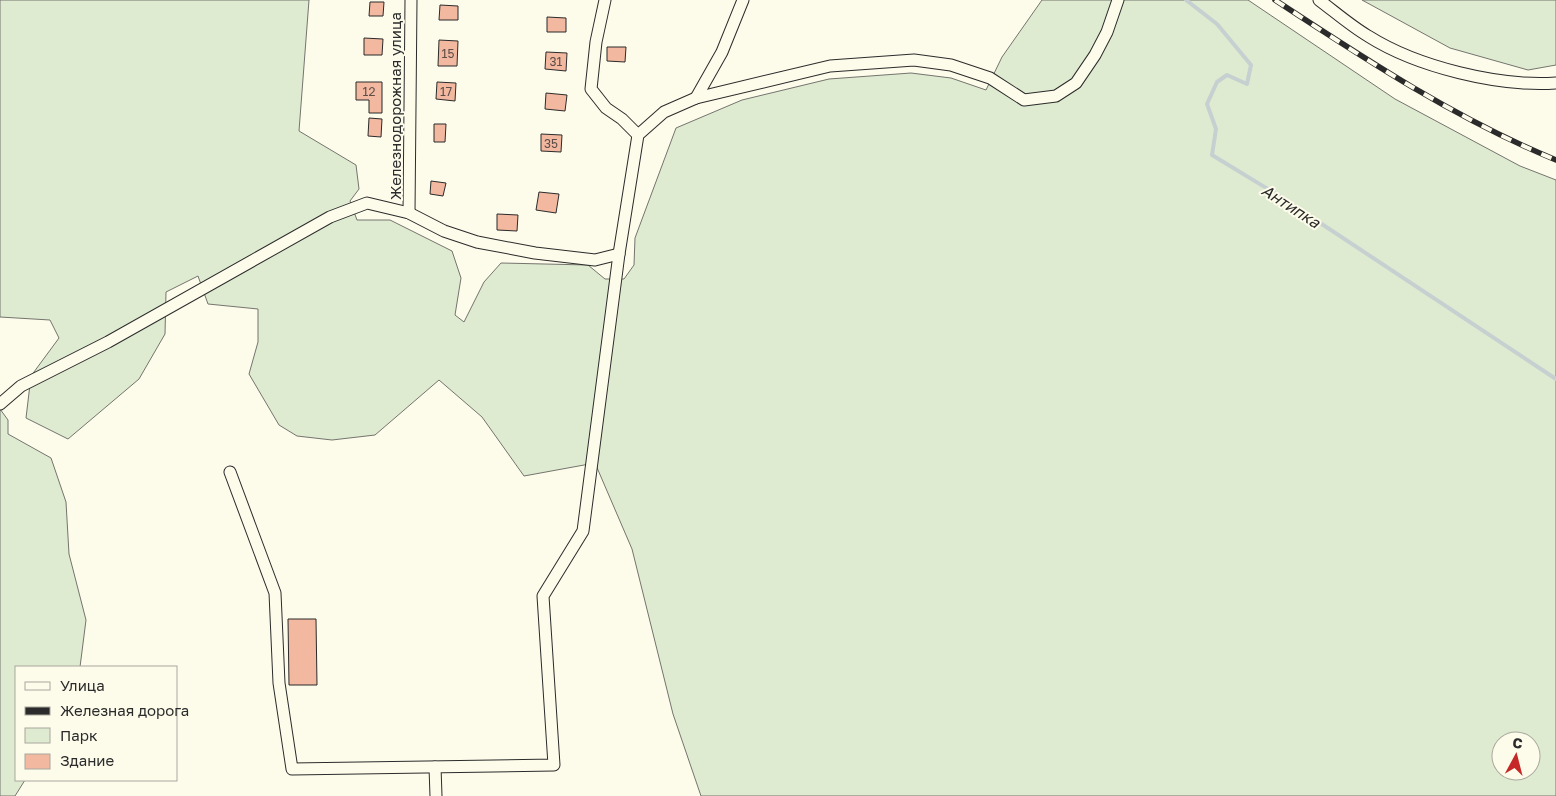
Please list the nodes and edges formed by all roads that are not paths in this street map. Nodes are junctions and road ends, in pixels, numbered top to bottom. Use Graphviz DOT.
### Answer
graph roads {
  1 [pos="411,0"];
  2 [pos="605,0"];
  3 [pos="743,0"];
  4 [pos="1118,0"];
  5 [pos="1319,0"];
  6 [pos="1556,84"];
  7 [pos="696,98"];
  8 [pos="638,135"];
  9 [pos="409,213"];
  10 [pos="619,254"];
  11 [pos="0,404"];
  12 [pos="230,472"];
  13 [pos="436,768"];
  14 [pos="436,796"];
  1 -- 9 [label="street, Железнодорожная улица"];
  2 -- 8 [label="street"];
  3 -- 7 [label="street"];
  4 -- 7 [label="street"];
  5 -- 6 [label="street"];
  7 -- 8 [label="street"];
  8 -- 10 [label="street"];
  9 -- 10 [label="street"];
  9 -- 11 [label="street"];
  10 -- 13 [label="street"];
  12 -- 13 [label="street"];
  13 -- 14 [label="street"];
}
